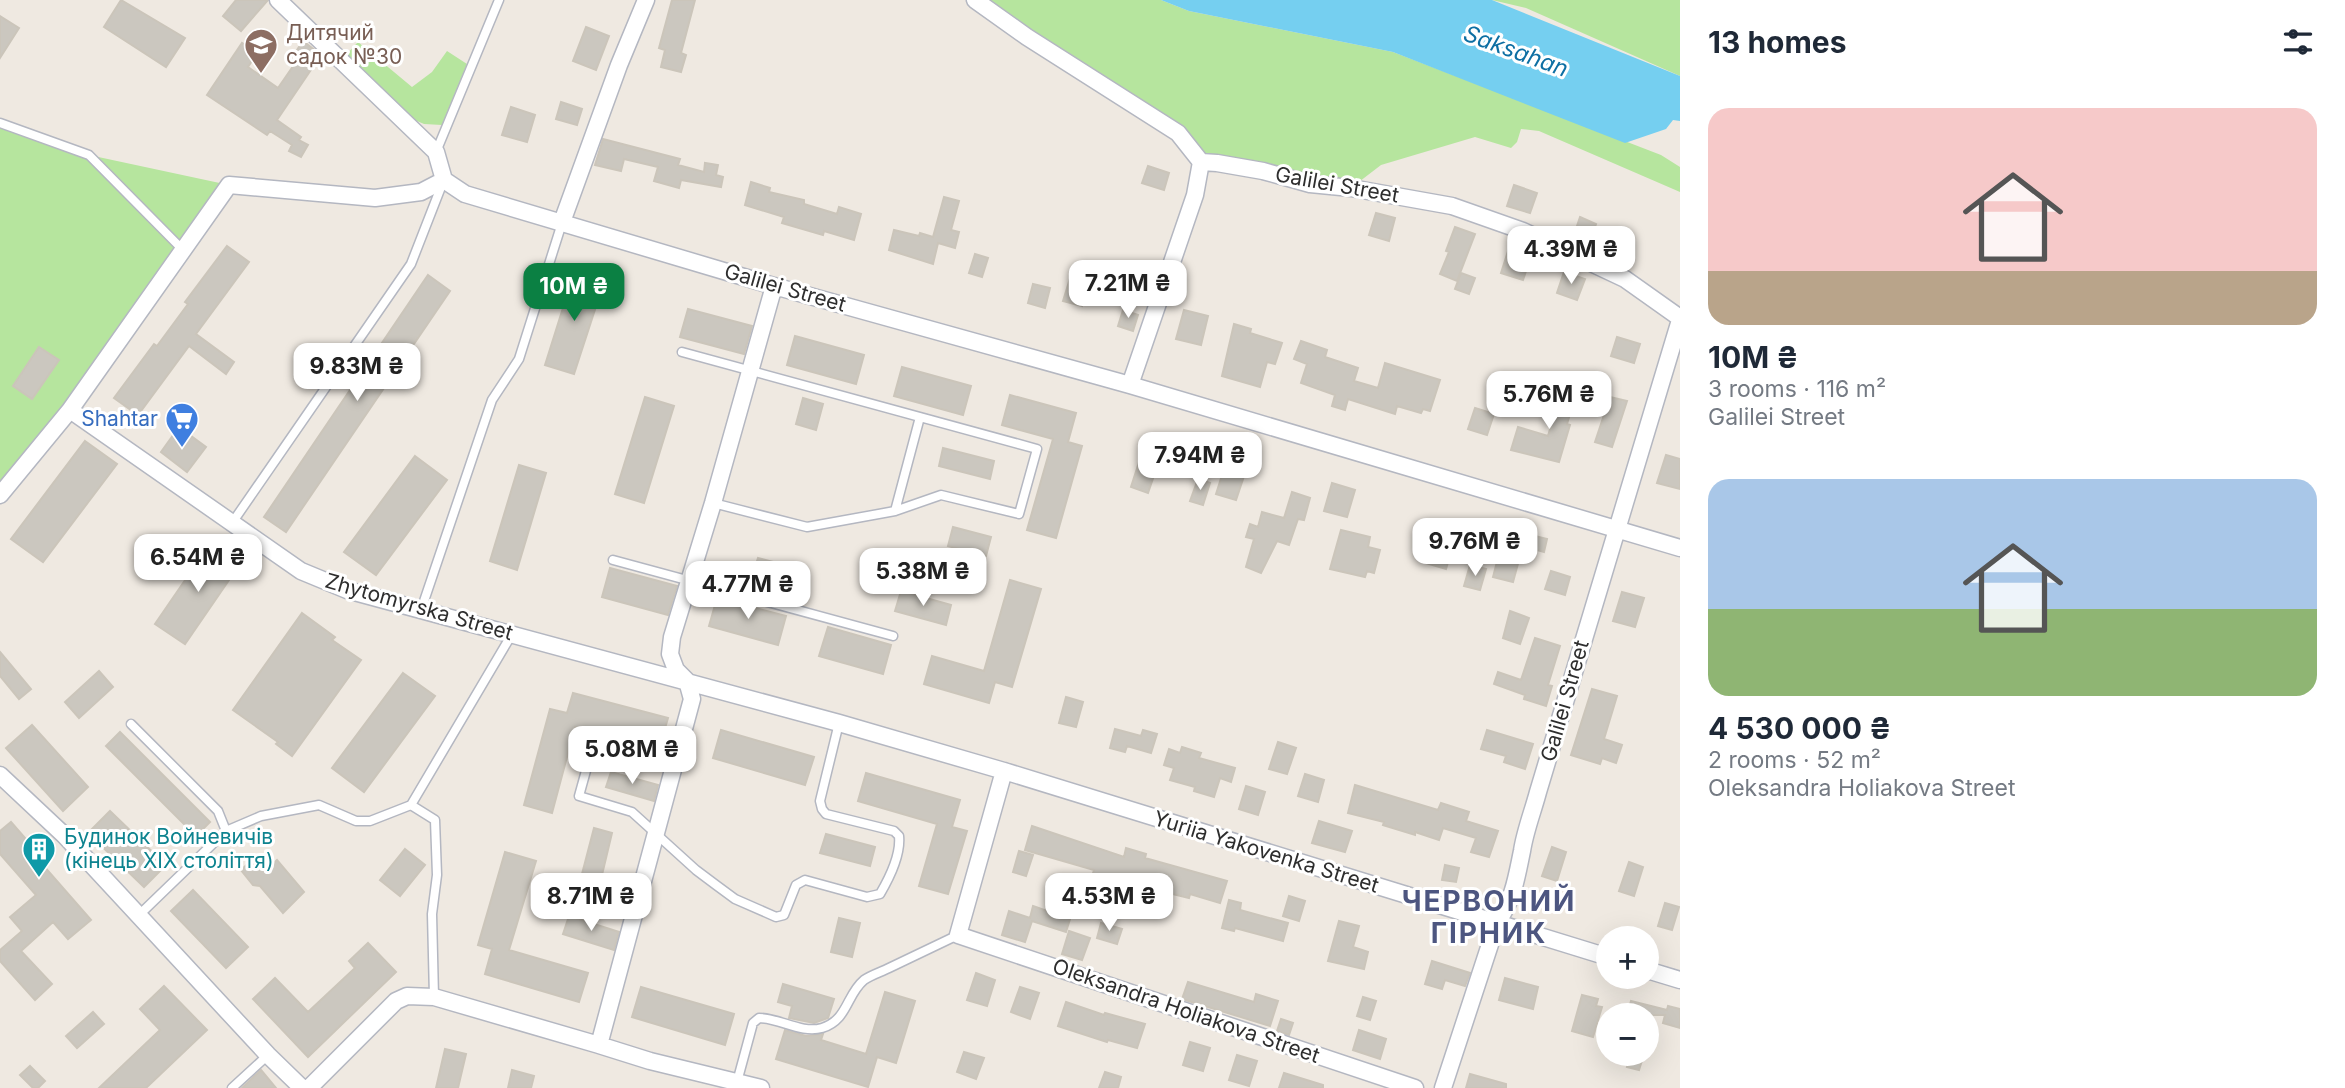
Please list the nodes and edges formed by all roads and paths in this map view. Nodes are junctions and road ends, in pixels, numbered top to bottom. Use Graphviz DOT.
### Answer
graph roads {
  1 [pos="278,0"];
  2 [pos="499,0"];
  3 [pos="646,0"];
  4 [pos="975,0"];
  5 [pos="0,123"];
  6 [pos="436,152"];
  7 [pos="1200,162"];
  8 [pos="444,180"];
  9 [pos="562,222"];
  10 [pos="183,250"];
  11 [pos="774,286"];
  12 [pos="1680,319"];
  13 [pos="682,352"];
  14 [pos="750,370"];
  15 [pos="1130,385"];
  16 [pos="71,410"];
  17 [pos="920,417"];
  18 [pos="0,495"];
  19 [pos="713,503"];
  20 [pos="895,511"];
  21 [pos="232,523"];
  22 [pos="1616,529"];
  23 [pos="1680,548"];
  24 [pos="613,560"];
  25 [pos="689,582"];
  26 [pos="421,610"];
  27 [pos="512,634"];
  28 [pos="893,636"];
  29 [pos="687,681"];
  30 [pos="839,723"];
  31 [pos="131,724"];
  32 [pos="641,763"];
  33 [pos="1004,771"];
  34 [pos="0,775"];
  35 [pos="411,805"];
  36 [pos="226,831"];
  37 [pos="656,832"];
  38 [pos="138,916"];
  39 [pos="1497,923"];
  40 [pos="958,935"];
  41 [pos="1596,953"];
  42 [pos="1659,974"];
  43 [pos="1680,980"];
  44 [pos="433,997"];
  45 [pos="599,1045"];
  46 [pos="268,1055"];
  47 [pos="699,1081"];
  48 [pos="737,1082"];
  49 [pos="232,1088"];
  50 [pos="302,1088"];
  51 [pos="309,1088"];
  52 [pos="761,1088"];
  53 [pos="1415,1088"];
  54 [pos="1443,1088"];
  1 -- 6 [label="street"];
  2 -- 6 [label="lane"];
  3 -- 9 [label="street"];
  4 -- 7 [label="street"];
  5 -- 10 [label="lane"];
  6 -- 8 [label="street"];
  7 -- 12 [label="street, Galilei Street"];
  7 -- 15 [label="street"];
  8 -- 9 [label="street, Galilei Street"];
  8 -- 10 [label="street"];
  8 -- 21 [label="lane"];
  9 -- 11 [label="street, Galilei Street"];
  9 -- 26 [label="lane"];
  10 -- 16 [label="street"];
  11 -- 14 [label="street"];
  11 -- 15 [label="street, Galilei Street"];
  12 -- 22 [label="street, Galilei Street"];
  13 -- 14 [label="lane"];
  14 -- 17 [label="lane"];
  14 -- 19 [label="street"];
  15 -- 22 [label="street, Galilei Street"];
  16 -- 18 [label="street"];
  16 -- 21 [label="street, Zhytomyrska Street"];
  17 -- 20 [label="lane"];
  17 -- 20 [label="lane"];
  19 -- 20 [label="lane"];
  19 -- 25 [label="street"];
  21 -- 26 [label="street, Zhytomyrska Street"];
  22 -- 23 [label="street, Galilei Street"];
  22 -- 39 [label="street, Galilei Street"];
  24 -- 25 [label="lane"];
  25 -- 28 [label="lane"];
  25 -- 29 [label="street"];
  26 -- 27 [label="street, Zhytomyrska Street"];
  27 -- 29 [label="street, Zhytomyrska Street"];
  27 -- 35 [label="lane"];
  29 -- 30 [label="street, Zhytomyrska Street"];
  29 -- 37 [label="street"];
  30 -- 33 [label="street, Zhytomyrska Street"];
  30 -- 37 [label="lane"];
  31 -- 36 [label="lane"];
  32 -- 37 [label="lane"];
  33 -- 39 [label="street, Yuriia Yakovenka Street"];
  33 -- 40 [label="street"];
  34 -- 38 [label="street"];
  35 -- 36 [label="lane"];
  35 -- 44 [label="lane"];
  36 -- 38 [label="lane"];
  37 -- 45 [label="street"];
  38 -- 46 [label="street"];
  39 -- 41 [label="street, Yuriia Yakovenka Street"];
  39 -- 54 [label="street, Galilei Street"];
  40 -- 48 [label="lane"];
  40 -- 53 [label="street, Oleksandra Holiakova Street"];
  42 -- 43 [label="street"];
  44 -- 45 [label="street"];
  44 -- 51 [label="street"];
  45 -- 47 [label="street"];
  46 -- 49 [label="lane"];
  46 -- 50 [label="street"];
  47 -- 48 [label="street"];
  48 -- 52 [label="street"];
}
